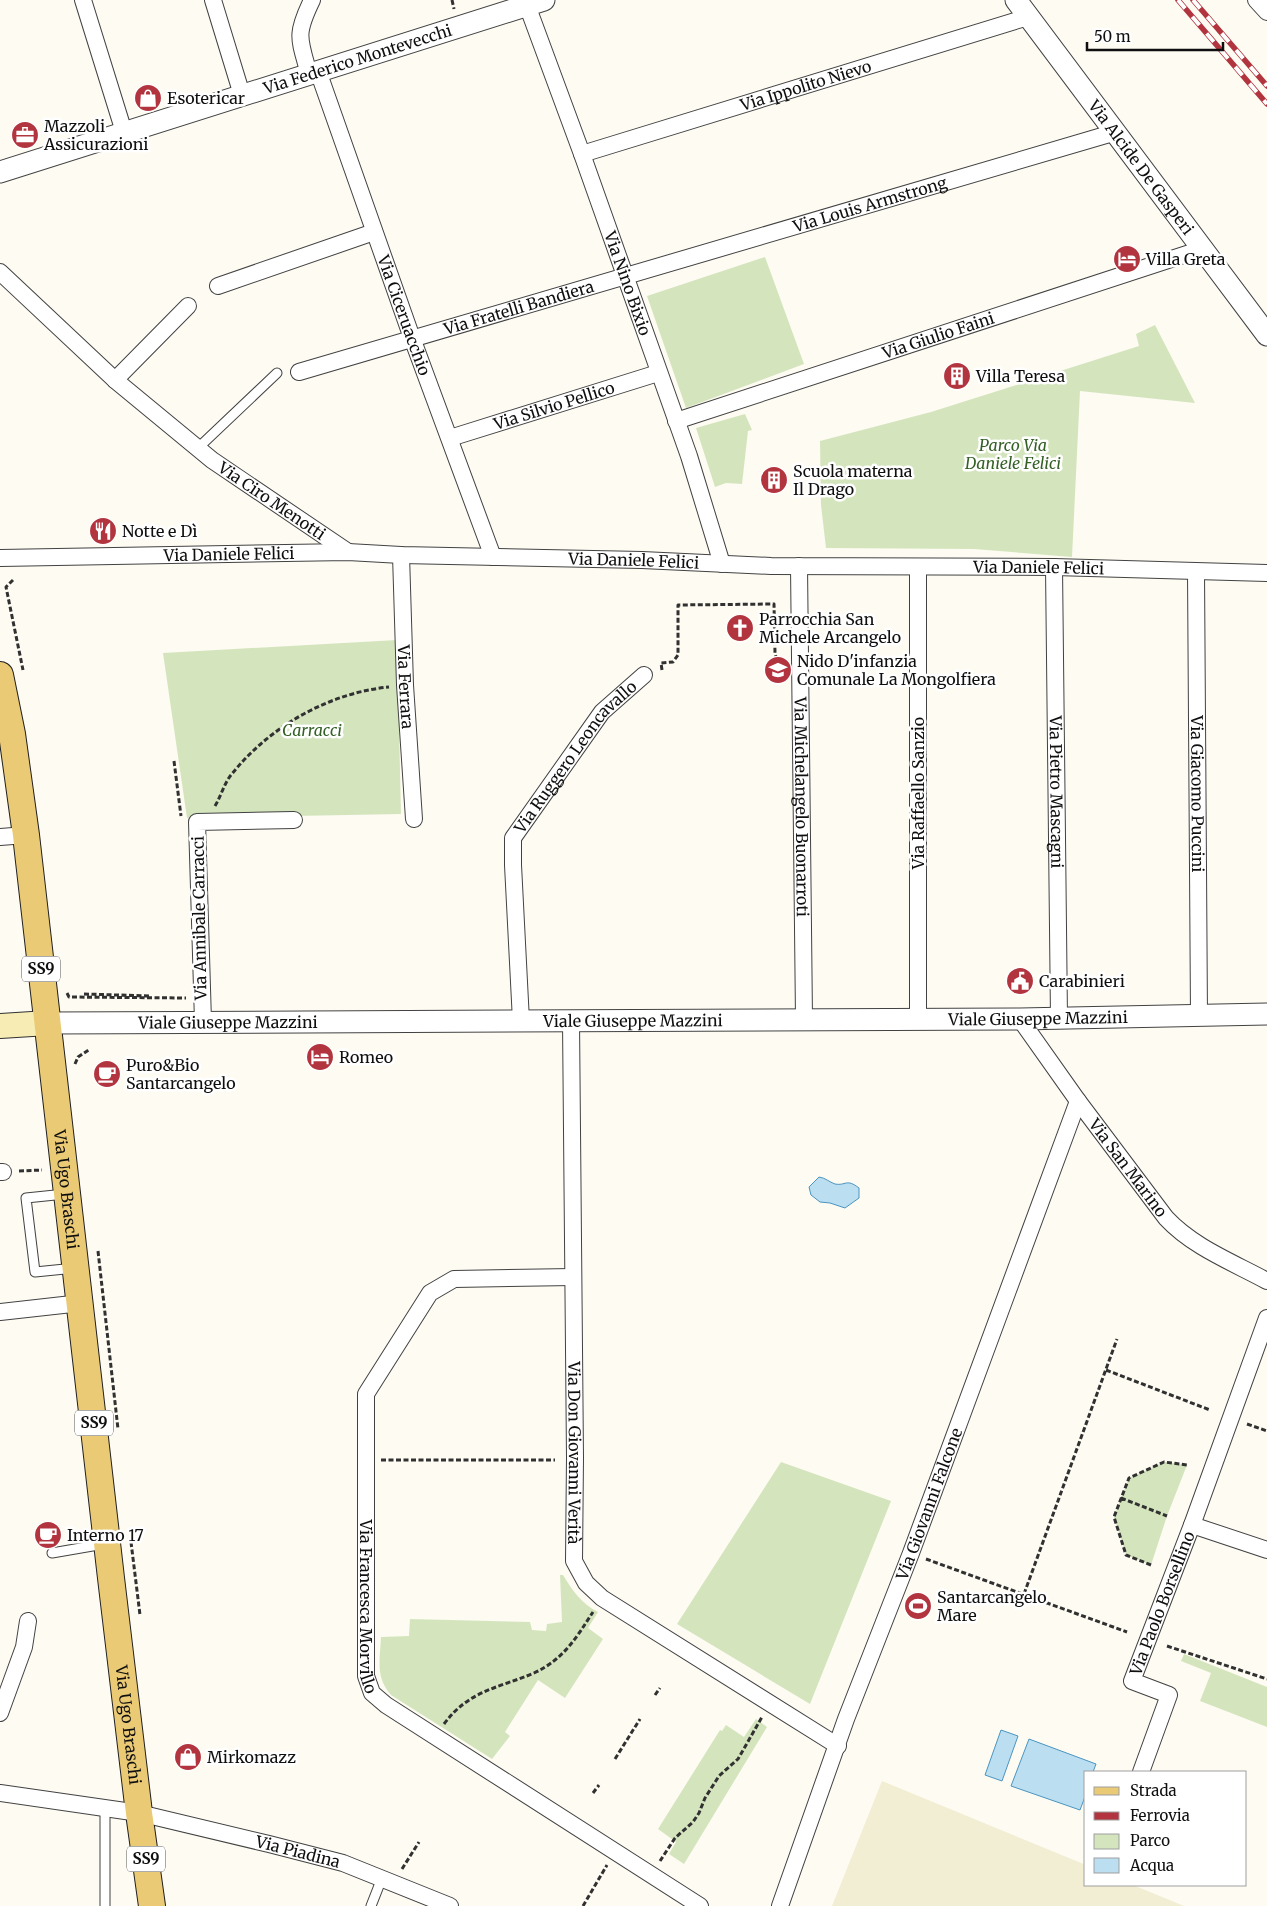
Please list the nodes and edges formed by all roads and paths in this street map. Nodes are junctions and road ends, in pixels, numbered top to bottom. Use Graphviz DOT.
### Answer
graph roads {
  1 [pos="83,0"];
  2 [pos="213,0"];
  3 [pos="312,0"];
  4 [pos="452,0"];
  5 [pos="1016,0"];
  6 [pos="1256,0"];
  7 [pos="536,3"];
  8 [pos="455,12"];
  9 [pos="1267,12"];
  10 [pos="1028,17"];
  11 [pos="314,72"];
  12 [pos="242,95"];
  13 [pos="124,132"];
  14 [pos="1116,132"];
  15 [pos="582,154"];
  16 [pos="0,172"];
  17 [pos="374,232"];
  18 [pos="1202,249"];
  19 [pos="0,272"];
  20 [pos="625,278"];
  21 [pos="218,286"];
  22 [pos="188,306"];
  23 [pos="1267,335"];
  24 [pos="412,338"];
  25 [pos="298,372"];
  26 [pos="277,373"];
  27 [pos="658,373"];
  28 [pos="115,380"];
  29 [pos="676,421"];
  30 [pos="450,438"];
  31 [pos="198,448"];
  32 [pos="348,552"];
  33 [pos="401,556"];
  34 [pos="493,556"];
  35 [pos="0,558"];
  36 [pos="722,564"];
  37 [pos="798,566"];
  38 [pos="918,567"];
  39 [pos="1054,567"];
  40 [pos="1196,572"];
  41 [pos="1267,573"];
  42 [pos="13,580"];
  43 [pos="774,604"];
  44 [pos="644,675"];
  45 [pos="12,676"];
  46 [pos="405,685"];
  47 [pos="4,709"];
  48 [pos="174,761"];
  49 [pos="414,819"];
  50 [pos="294,820"];
  51 [pos="199,822"];
  52 [pos="26,835"];
  53 [pos="0,837"];
  54 [pos="67,991"];
  55 [pos="84,994"];
  56 [pos="1267,1014"];
  57 [pos="1199,1016"];
  58 [pos="1059,1018"];
  59 [pos="804,1019"];
  60 [pos="918,1019"];
  61 [pos="1020,1019"];
  62 [pos="203,1021"];
  63 [pos="521,1021"];
  64 [pos="570,1021"];
  65 [pos="48,1023"];
  66 [pos="0,1026"];
  67 [pos="90,1049"];
  68 [pos="76,1072"];
  69 [pos="1078,1101"];
  70 [pos="2,1172"];
  71 [pos="67,1181"];
  72 [pos="97,1245"];
  73 [pos="77,1268"];
  74 [pos="573,1277"];
  75 [pos="1267,1281"];
  76 [pos="81,1303"];
  77 [pos="0,1312"];
  78 [pos="1267,1318"];
  79 [pos="1117,1339"];
  80 [pos="1106,1370"];
  81 [pos="1210,1410"];
  82 [pos="1246,1424"];
  83 [pos="1267,1431"];
  84 [pos="119,1438"];
  85 [pos="375,1460"];
  86 [pos="555,1460"];
  87 [pos="1187,1465"];
  88 [pos="1121,1498"];
  89 [pos="1167,1516"];
  90 [pos="1192,1525"];
  91 [pos="119,1539"];
  92 [pos="1267,1550"];
  93 [pos="52,1553"];
  94 [pos="911,1553"];
  95 [pos="1151,1565"];
  96 [pos="1024,1594"];
  97 [pos="597,1606"];
  98 [pos="28,1622"];
  99 [pos="141,1624"];
  100 [pos="1127,1632"];
  101 [pos="1167,1646"];
  102 [pos="1267,1679"];
  103 [pos="660,1688"];
  104 [pos="655,1695"];
  105 [pos="770,1704"];
  106 [pos="0,1714"];
  107 [pos="640,1719"];
  108 [pos="441,1729"];
  109 [pos="838,1746"];
  110 [pos="615,1759"];
  111 [pos="1141,1771"];
  112 [pos="599,1785"];
  113 [pos="0,1793"];
  114 [pos="593,1793"];
  115 [pos="105,1808"];
  116 [pos="139,1813"];
  117 [pos="418,1842"];
  118 [pos="608,1863"];
  119 [pos="656,1868"];
  120 [pos="388,1880"];
  121 [pos="105,1906"];
  122 [pos="152,1906"];
  123 [pos="371,1906"];
  124 [pos="450,1906"];
  125 [pos="583,1906"];
  126 [pos="700,1906"];
  127 [pos="780,1906"];
  1 -- 13 [label="street"];
  2 -- 12 [label="street"];
  3 -- 11 [label="street, Via Ciceruacchio"];
  4 -- 8 [label="path"];
  5 -- 10 [label="street, Via Alcide De Gasperi"];
  6 -- 9 [label="street"];
  7 -- 11 [label="street, Via Federico Montevecchi"];
  7 -- 15 [label="street, Via Nino Bixio"];
  10 -- 14 [label="street, Via Alcide De Gasperi"];
  10 -- 15 [label="street, Via Ippolito Nievo"];
  11 -- 12 [label="street, Via Federico Montevecchi"];
  11 -- 17 [label="street, Via Ciceruacchio"];
  12 -- 13 [label="street, Via Federico Montevecchi"];
  13 -- 16 [label="street, Via Federico Montevecchi"];
  14 -- 18 [label="street, Via Alcide De Gasperi"];
  14 -- 20 [label="street, Via Louis Armstrong"];
  15 -- 20 [label="street, Via Nino Bixio"];
  17 -- 21 [label="street"];
  17 -- 24 [label="street, Via Ciceruacchio"];
  18 -- 23 [label="street, Via Alcide De Gasperi"];
  18 -- 29 [label="street, Via Giulio Faini"];
  19 -- 28 [label="street, Via Ciro Menotti"];
  20 -- 24 [label="street, Via Fratelli Bandiera"];
  20 -- 27 [label="street, Via Nino Bixio"];
  22 -- 28 [label="street"];
  24 -- 25 [label="street, Via Fratelli Bandiera"];
  24 -- 30 [label="street, Via Ciceruacchio"];
  26 -- 31 [label="lane"];
  27 -- 29 [label="street, Via Nino Bixio"];
  27 -- 30 [label="street, Via Silvio Pellico"];
  28 -- 31 [label="street, Via Ciro Menotti"];
  29 -- 36 [label="street, Via Nino Bixio"];
  30 -- 34 [label="street, Via Ciceruacchio"];
  31 -- 32 [label="street, Via Ciro Menotti"];
  32 -- 33 [label="street, Via Daniele Felici"];
  32 -- 35 [label="street, Via Daniele Felici"];
  33 -- 34 [label="street, Via Daniele Felici"];
  33 -- 46 [label="street, Via Ferrara"];
  34 -- 36 [label="street, Via Daniele Felici"];
  36 -- 37 [label="street, Via Daniele Felici"];
  37 -- 38 [label="street, Via Daniele Felici"];
  37 -- 59 [label="street, Via Michelangelo Buonarroti"];
  38 -- 39 [label="street, Via Daniele Felici"];
  38 -- 60 [label="street, Via Raffaello Sanzio"];
  39 -- 40 [label="street, Via Daniele Felici"];
  39 -- 58 [label="street, Via Pietro Mascagni"];
  40 -- 41 [label="street, Via Daniele Felici"];
  40 -- 57 [label="street, Via Giacomo Puccini"];
  42 -- 45 [label="path"];
  43 -- 44 [label="path"];
  44 -- 63 [label="street, Via Ruggero Leoncavallo"];
  45 -- 47 [label="main road, Via Ugo Braschi / SS9"];
  46 -- 49 [label="street, Via Ferrara"];
  46 -- 51 [label="path"];
  47 -- 52 [label="main road, Via Ugo Braschi / SS9"];
  48 -- 51 [label="path"];
  50 -- 51 [label="street, Via Annibale Carracci"];
  51 -- 62 [label="street, Via Annibale Carracci"];
  52 -- 53 [label="street"];
  52 -- 65 [label="main road, Via Ugo Braschi / SS9"];
  54 -- 55 [label="path"];
  56 -- 57 [label="street, Viale Giuseppe Mazzini"];
  57 -- 58 [label="street, Viale Giuseppe Mazzini"];
  58 -- 61 [label="street, Viale Giuseppe Mazzini"];
  59 -- 60 [label="street, Viale Giuseppe Mazzini"];
  59 -- 64 [label="street, Viale Giuseppe Mazzini"];
  60 -- 61 [label="street, Viale Giuseppe Mazzini"];
  61 -- 69 [label="street, Via San Marino"];
  62 -- 63 [label="street, Viale Giuseppe Mazzini"];
  62 -- 65 [label="street, Viale Giuseppe Mazzini"];
  63 -- 64 [label="street, Viale Giuseppe Mazzini"];
  64 -- 74 [label="street, Via Don Giovanni Verità"];
  65 -- 66 [label="main road, Viale Giuseppe Mazzini"];
  65 -- 71 [label="main road, Via Ugo Braschi / SS9"];
  67 -- 68 [label="path"];
  69 -- 75 [label="street, Via San Marino"];
  69 -- 94 [label="street, Via Giovanni Falcone"];
  70 -- 71 [label="path"];
  71 -- 73 [label="main road, Via Ugo Braschi / SS9"];
  71 -- 73 [label="lane"];
  72 -- 84 [label="path"];
  73 -- 76 [label="main road, Via Ugo Braschi / SS9"];
  74 -- 105 [label="street, Via Don Giovanni Verità"];
  74 -- 126 [label="street, Via Francesca Morvillo"];
  76 -- 77 [label="street"];
  76 -- 91 [label="main road, Via Ugo Braschi / SS9"];
  78 -- 90 [label="street, Via Paolo Borsellino"];
  79 -- 80 [label="path"];
  80 -- 81 [label="path"];
  80 -- 96 [label="path"];
  82 -- 83 [label="path"];
  85 -- 86 [label="path"];
  87 -- 88 [label="path"];
  88 -- 89 [label="path"];
  88 -- 95 [label="path"];
  90 -- 92 [label="street, Via Paolo Borsellino"];
  90 -- 111 [label="street, Via Paolo Borsellino"];
  91 -- 93 [label="lane"];
  91 -- 99 [label="path"];
  91 -- 116 [label="main road, Via Ugo Braschi / SS9"];
  94 -- 96 [label="path"];
  94 -- 109 [label="street, Via Giovanni Falcone"];
  96 -- 100 [label="path"];
  97 -- 108 [label="path"];
  98 -- 106 [label="street"];
  101 -- 102 [label="path"];
  103 -- 104 [label="path"];
  105 -- 109 [label="street, Via Don Giovanni Verità"];
  105 -- 119 [label="path"];
  107 -- 110 [label="path"];
  109 -- 127 [label="street, Via Giovanni Falcone"];
  112 -- 114 [label="path"];
  113 -- 115 [label="street, Via Piadina"];
  115 -- 116 [label="street, Via Piadina"];
  115 -- 121 [label="lane"];
  116 -- 120 [label="street, Via Piadina"];
  116 -- 122 [label="main road, Via Ugo Braschi / SS9"];
  117 -- 120 [label="path"];
  118 -- 125 [label="path"];
  120 -- 123 [label="lane"];
  120 -- 124 [label="street, Via Piadina"];
}
